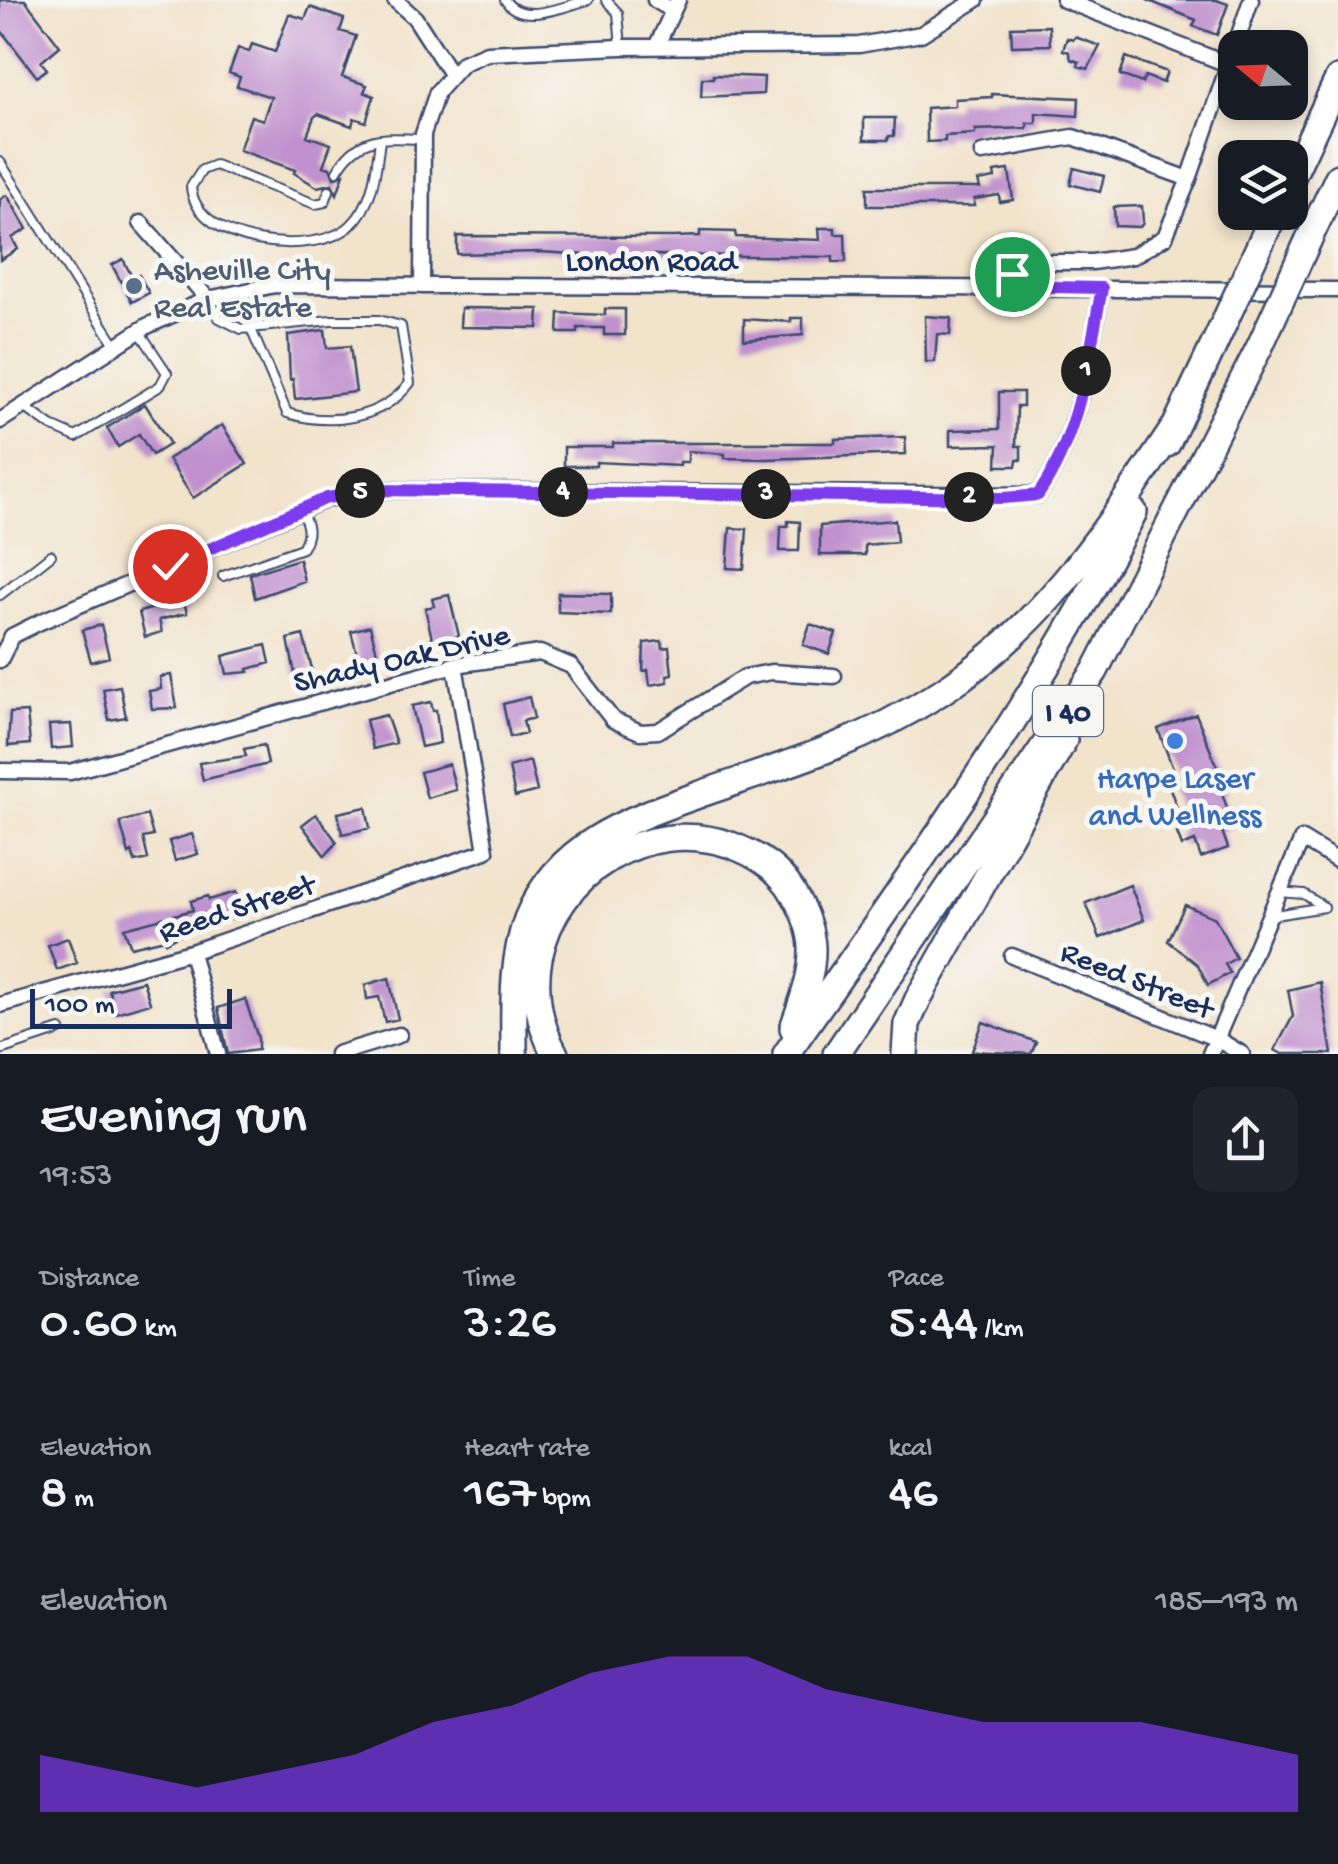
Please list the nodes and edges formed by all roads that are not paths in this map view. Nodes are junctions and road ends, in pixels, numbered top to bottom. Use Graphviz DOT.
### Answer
graph roads {
  1 [pos="395,0"];
  2 [pos="505,0"];
  3 [pos="588,0"];
  4 [pos="606,0"];
  5 [pos="655,0"];
  6 [pos="976,0"];
  7 [pos="1064,0"];
  8 [pos="1251,0"];
  9 [pos="676,6"];
  10 [pos="1240,30"];
  11 [pos="657,45"];
  12 [pos="620,46"];
  13 [pos="1218,60"];
  14 [pos="450,74"];
  15 [pos="1338,79"];
  16 [pos="1218,92"];
  17 [pos="424,139"];
  18 [pos="380,140"];
  19 [pos="1308,143"];
  20 [pos="982,152"];
  21 [pos="0,162"];
  22 [pos="337,170"];
  23 [pos="1338,177"];
  24 [pos="1190,179"];
  25 [pos="329,191"];
  26 [pos="141,223"];
  27 [pos="1267,230"];
  28 [pos="422,286"];
  29 [pos="1000,286"];
  30 [pos="1102,288"];
  31 [pos="1338,290"];
  32 [pos="208,299"];
  33 [pos="251,329"];
  34 [pos="139,331"];
  35 [pos="116,346"];
  36 [pos="23,406"];
  37 [pos="0,421"];
  38 [pos="1174,428"];
  39 [pos="301,510"];
  40 [pos="51,555"];
  41 [pos="224,576"];
  42 [pos="0,595"];
  43 [pos="0,660"];
  44 [pos="455,665"];
  45 [pos="1095,671"];
  46 [pos="834,676"];
  47 [pos="0,771"];
  48 [pos="1338,861"];
  49 [pos="1279,892"];
  50 [pos="1269,916"];
  51 [pos="190,952"];
  52 [pos="1012,956"];
  53 [pos="0,1005"];
  54 [pos="60,1030"];
  55 [pos="399,1036"];
  56 [pos="1216,1039"];
  57 [pos="0,1050"];
  58 [pos="218,1054"];
  59 [pos="337,1054"];
  60 [pos="514,1054"];
  61 [pos="555,1054"];
  62 [pos="785,1054"];
  63 [pos="836,1054"];
  64 [pos="905,1054"];
  65 [pos="1210,1054"];
  66 [pos="1242,1054"];
  1 -- 14 [label="street"];
  2 -- 3 [label="lane"];
  4 -- 12 [label="lane"];
  5 -- 9 [label="street"];
  6 -- 11 [label="street"];
  7 -- 13 [label="street"];
  8 -- 10 [label="street"];
  9 -- 11 [label="street"];
  11 -- 12 [label="street"];
  12 -- 14 [label="street"];
  14 -- 17 [label="street"];
  15 -- 19 [label="highway"];
  16 -- 24 [label="street"];
  17 -- 18 [label="lane"];
  17 -- 28 [label="street"];
  18 -- 22 [label="lane"];
  18 -- 25 [label="lane"];
  20 -- 24 [label="street"];
  21 -- 35 [label="lane"];
  23 -- 45 [label="highway, I 40, bridge"];
  24 -- 29 [label="street"];
  26 -- 32 [label="street"];
  27 -- 38 [label="highway, I 40, bridge"];
  28 -- 29 [label="street, London Road"];
  28 -- 32 [label="street, London Road"];
  29 -- 30 [label="street, London Road"];
  30 -- 31 [label="street, London Road"];
  30 -- 39 [label="street"];
  32 -- 33 [label="lane"];
  32 -- 34 [label="street, London Road"];
  33 -- 33 [label="lane"];
  34 -- 35 [label="street, London Road"];
  34 -- 36 [label="lane"];
  35 -- 36 [label="street, London Road"];
  36 -- 37 [label="street, London Road"];
  38 -- 60 [label="highway"];
  38 -- 62 [label="highway, I 40"];
  39 -- 41 [label="lane"];
  39 -- 43 [label="street"];
  40 -- 42 [label="lane"];
  44 -- 46 [label="street, Shady Oak Drive"];
  44 -- 47 [label="street, Shady Oak Drive"];
  44 -- 51 [label="street, Reed Street"];
  45 -- 63 [label="highway, I 40"];
  45 -- 64 [label="highway"];
  48 -- 49 [label="street"];
  49 -- 50 [label="street"];
  49 -- 50 [label="lane"];
  50 -- 56 [label="street"];
  51 -- 53 [label="street, Reed Street"];
  51 -- 58 [label="street"];
  52 -- 56 [label="street, Reed Street"];
  54 -- 57 [label="lane"];
  55 -- 59 [label="street"];
  56 -- 65 [label="street"];
  56 -- 66 [label="street, Reed Street"];
  61 -- 62 [label="highway"];
}
